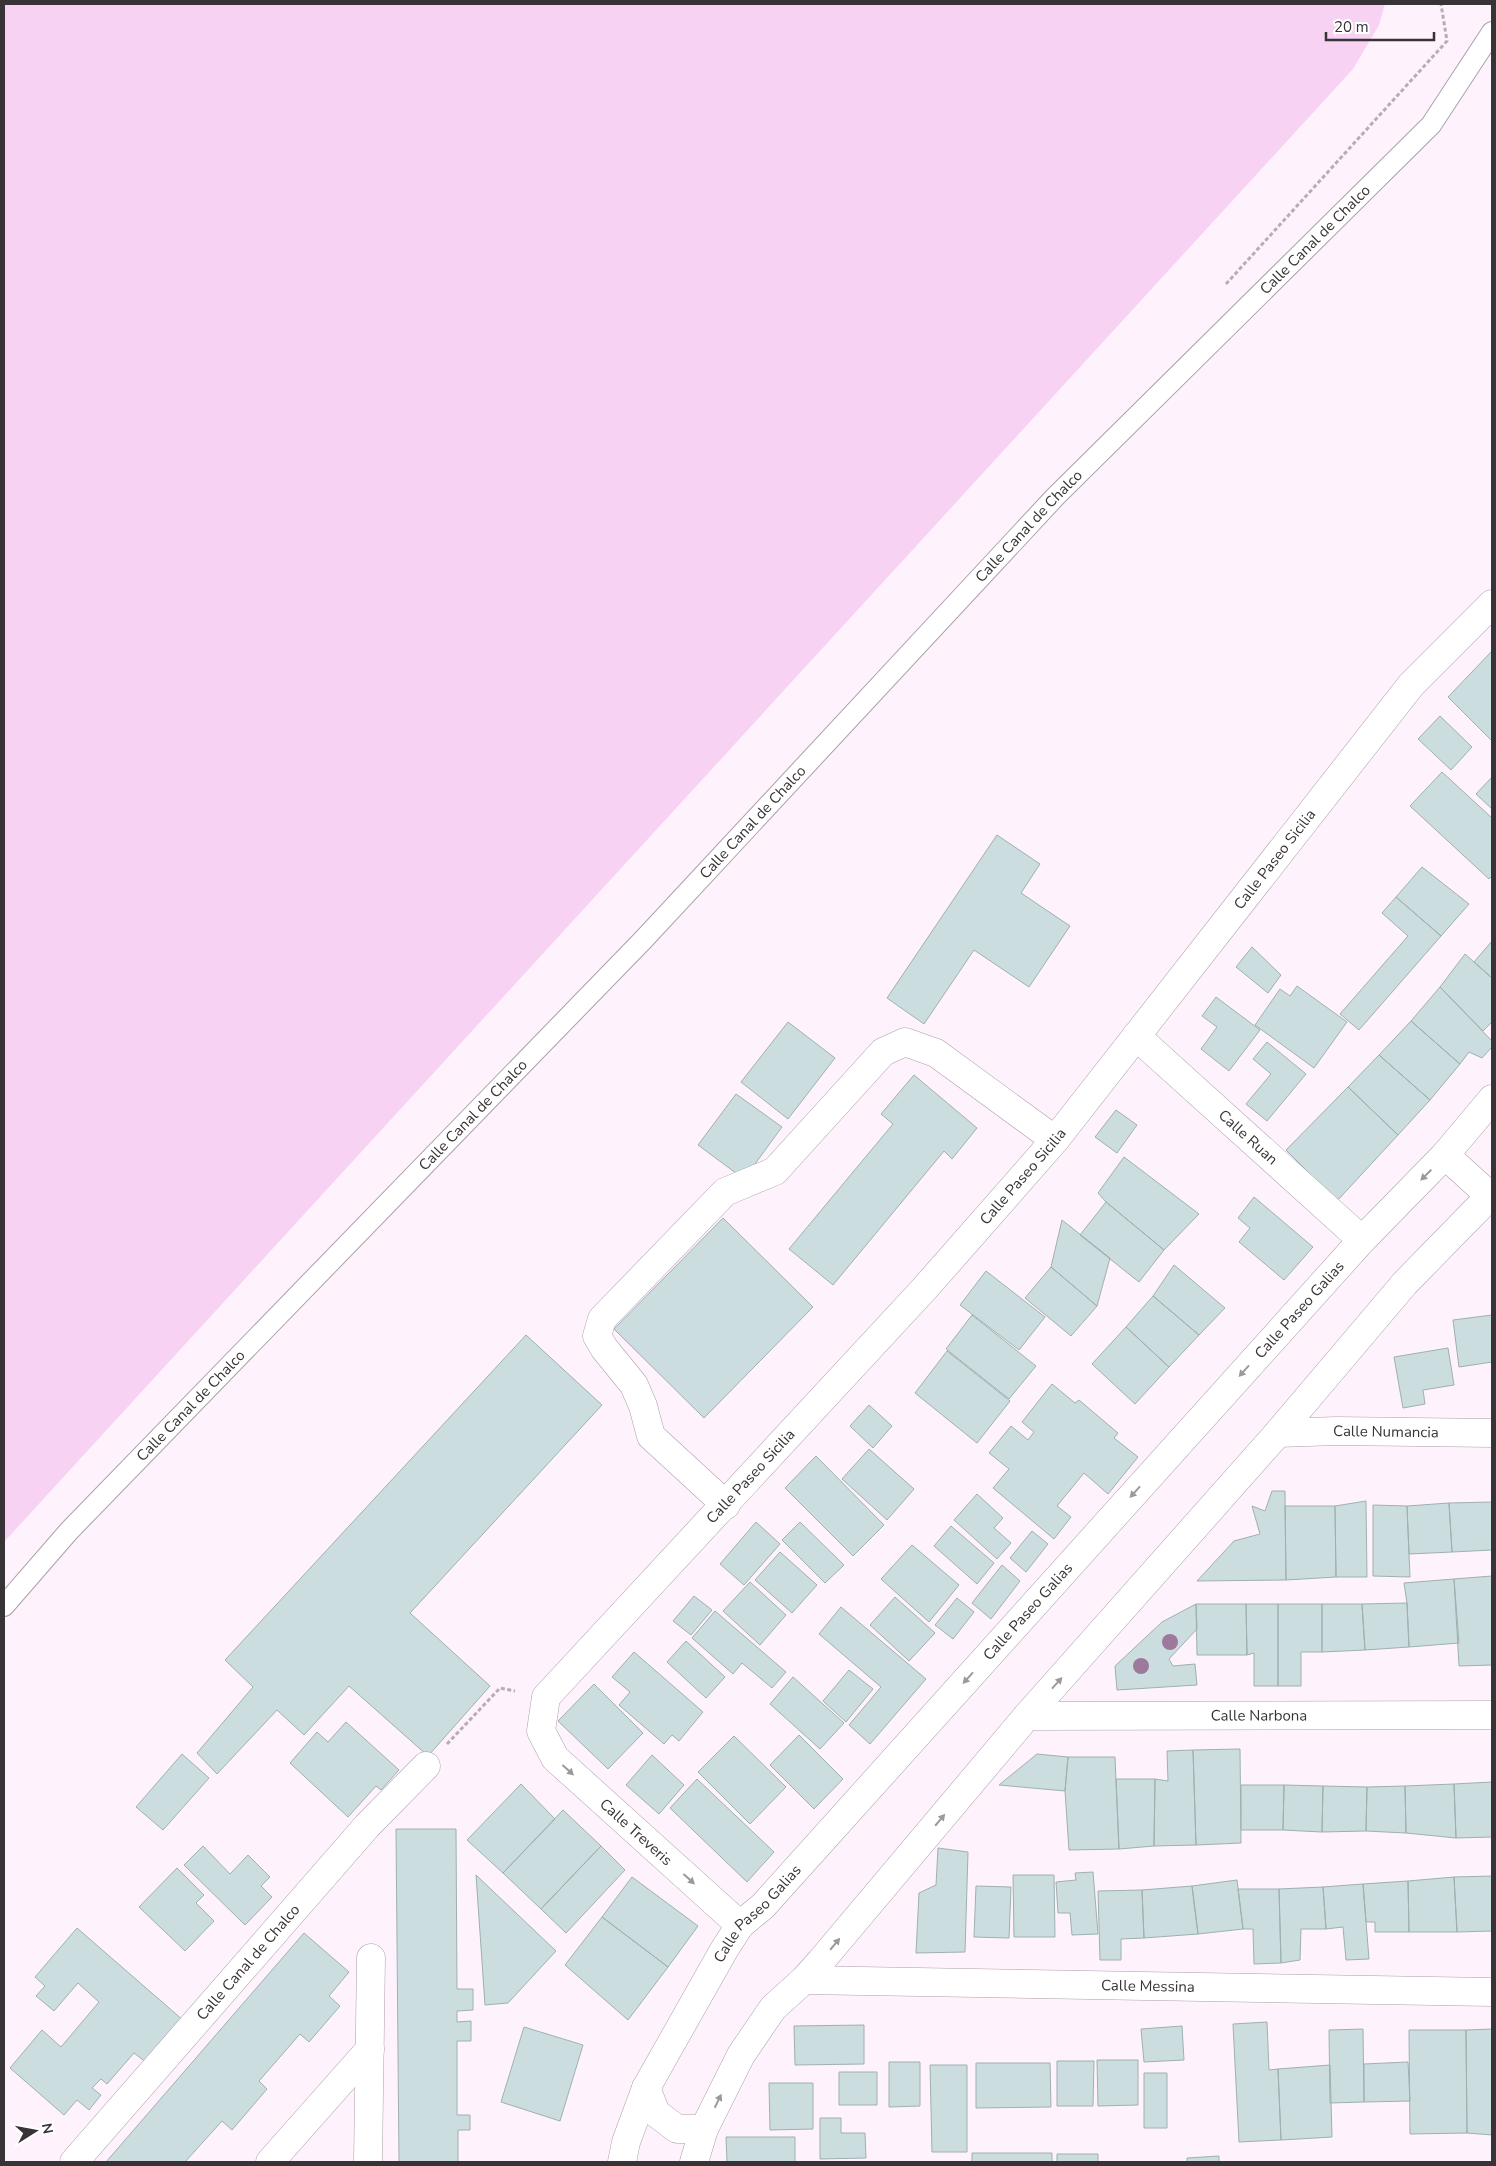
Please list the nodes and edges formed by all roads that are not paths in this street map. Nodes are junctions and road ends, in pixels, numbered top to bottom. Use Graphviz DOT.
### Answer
graph roads {
  1 [pos="1492,32"];
  2 [pos="1492,604"];
  3 [pos="1136,1036"];
  4 [pos="1492,1099"];
  5 [pos="1055,1140"];
  6 [pos="1445,1155"];
  7 [pos="1491,1195"];
  8 [pos="1362,1240"];
  9 [pos="1278,1433"];
  10 [pos="1492,1433"];
  11 [pos="726,1504"];
  12 [pos="4,1606"];
  13 [pos="1027,1716"];
  14 [pos="1492,1716"];
  15 [pos="541,1731"];
  16 [pos="426,1766"];
  17 [pos="740,1925"];
  18 [pos="371,1958"];
  19 [pos="804,1980"];
  20 [pos="1492,1992"];
  21 [pos="370,2049"];
  22 [pos="646,2088"];
  23 [pos="704,2129"];
  24 [pos="74,2162"];
  25 [pos="270,2162"];
  26 [pos="368,2162"];
  27 [pos="622,2162"];
  28 [pos="694,2162"];
  1 -- 12 [label="lane, Calle Canal de Chalco"];
  2 -- 3 [label="street, Calle Paseo Sicilia"];
  3 -- 5 [label="street, Calle Paseo Sicilia"];
  3 -- 8 [label="street, Calle Ruan"];
  4 -- 6 [label="street, Calle Paseo Galias"];
  5 -- 11 [label="street, Calle Paseo Sicilia"];
  5 -- 11 [label="street"];
  6 -- 7 [label="street"];
  6 -- 8 [label="street, Calle Paseo Galias, one-way"];
  7 -- 9 [label="street"];
  8 -- 17 [label="street, Calle Paseo Galias, one-way"];
  9 -- 10 [label="street, Calle Numancia"];
  13 -- 9 [label="street, one-way"];
  11 -- 15 [label="street, Calle Paseo Sicilia"];
  13 -- 14 [label="street, Calle Narbona"];
  19 -- 13 [label="street, one-way"];
  15 -- 17 [label="street, Calle Treveris, one-way"];
  16 -- 24 [label="street, Calle Canal de Chalco"];
  17 -- 22 [label="street, Calle Paseo Galias"];
  18 -- 21 [label="street"];
  19 -- 20 [label="street, Calle Messina"];
  23 -- 19 [label="street, one-way"];
  21 -- 25 [label="street"];
  21 -- 26 [label="street"];
  22 -- 23 [label="street"];
  22 -- 27 [label="street, Calle Paseo Galias"];
  23 -- 28 [label="street"];
}
